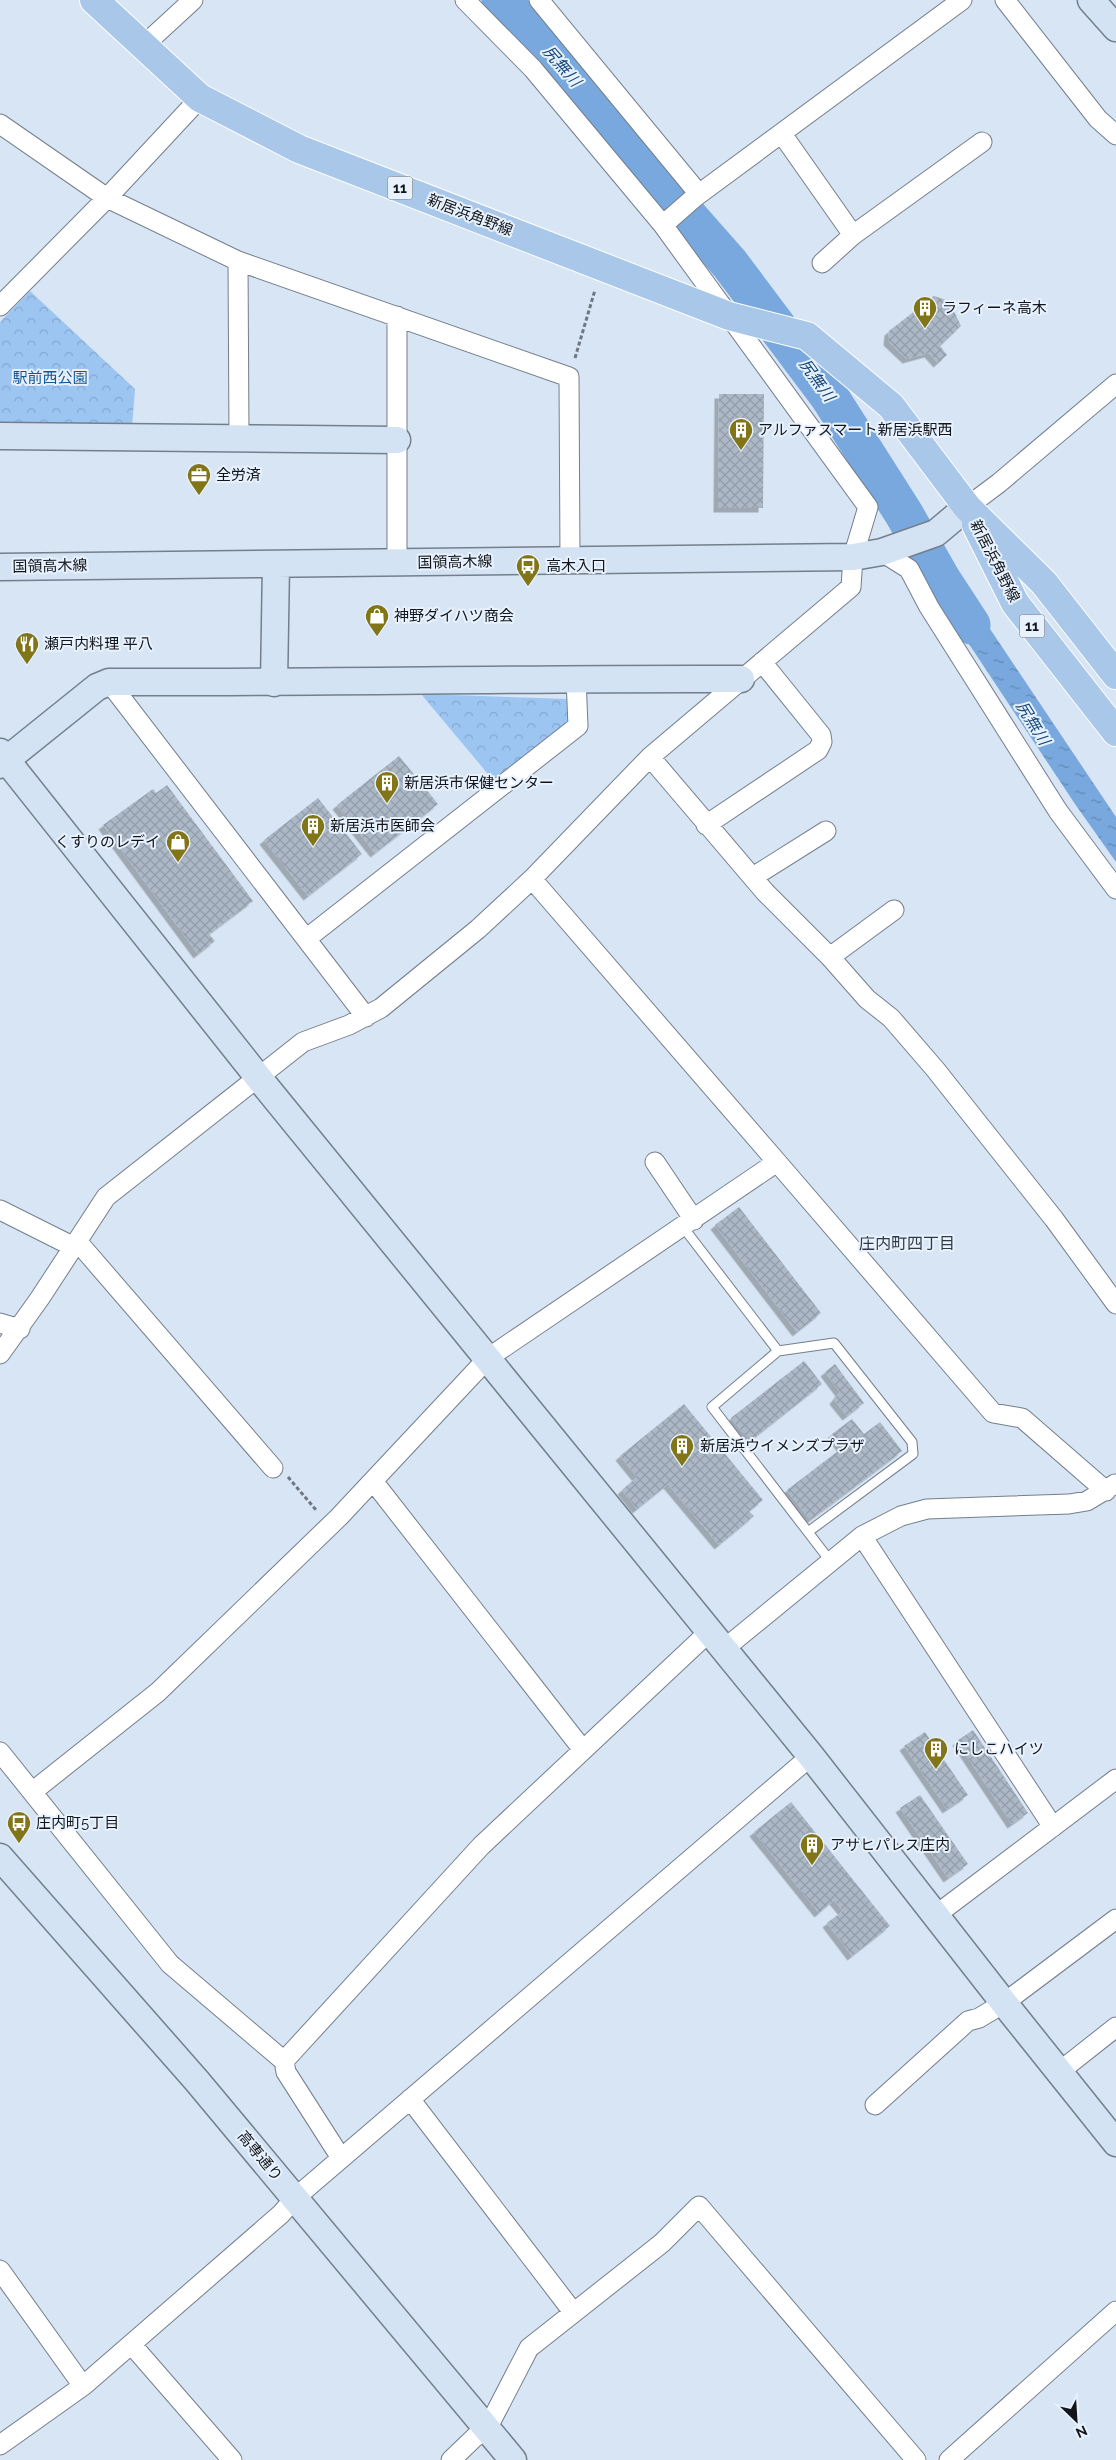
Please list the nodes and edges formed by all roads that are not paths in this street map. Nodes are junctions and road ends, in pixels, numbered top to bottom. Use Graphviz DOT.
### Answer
graph roads {
  1 [pos="94,0"];
  2 [pos="193,0"];
  3 [pos="465,0"];
  4 [pos="539,0"];
  5 [pos="962,0"];
  6 [pos="1005,0"];
  7 [pos="1091,0"];
  8 [pos="1116,28"];
  9 [pos="143,46"];
  10 [pos="200,98"];
  11 [pos="0,124"];
  12 [pos="782,134"];
  13 [pos="1116,135"];
  14 [pos="982,142"];
  15 [pos="697,196"];
  16 [pos="107,198"];
  17 [pos="668,221"];
  18 [pos="853,235"];
  19 [pos="238,261"];
  20 [pos="822,263"];
  21 [pos="0,306"];
  22 [pos="397,316"];
  23 [pos="735,317"];
  24 [pos="1116,384"];
  25 [pos="0,436"];
  26 [pos="239,438"];
  27 [pos="397,440"];
  28 [pos="967,507"];
  29 [pos="882,552"];
  30 [pos="853,557"];
  31 [pos="570,560"];
  32 [pos="397,562"];
  33 [pos="276,564"];
  34 [pos="0,567"];
  35 [pos="762,662"];
  36 [pos="1116,675"];
  37 [pos="576,678"];
  38 [pos="741,679"];
  39 [pos="109,682"];
  40 [pos="274,683"];
  41 [pos="1116,732"];
  42 [pos="650,757"];
  43 [pos="2,759"];
  44 [pos="706,825"];
  45 [pos="826,831"];
  46 [pos="753,877"];
  47 [pos="532,879"];
  48 [pos="1116,889"];
  49 [pos="894,910"];
  50 [pos="306,939"];
  51 [pos="830,957"];
  52 [pos="366,1017"];
  53 [pos="258,1077"];
  54 [pos="655,1162"];
  55 [pos="777,1162"];
  56 [pos="0,1210"];
  57 [pos="689,1224"];
  58 [pos="75,1244"];
  59 [pos="1116,1304"];
  60 [pos="0,1323"];
  61 [pos="20,1329"];
  62 [pos="778,1351"];
  63 [pos="0,1354"];
  64 [pos="488,1358"];
  65 [pos="273,1468"];
  66 [pos="373,1481"];
  67 [pos="1111,1487"];
  68 [pos="808,1532"];
  69 [pos="862,1536"];
  70 [pos="831,1562"];
  71 [pos="717,1640"];
  72 [pos="583,1750"];
  73 [pos="0,1752"];
  74 [pos="811,1756"];
  75 [pos="1116,1779"];
  76 [pos="32,1792"];
  77 [pos="1053,1826"];
  78 [pos="0,1857"];
  79 [pos="936,1915"];
  80 [pos="1116,1919"];
  81 [pos="1004,2003"];
  82 [pos="1116,2027"];
  83 [pos="284,2061"];
  84 [pos="1059,2072"];
  85 [pos="410,2099"];
  86 [pos="875,2105"];
  87 [pos="1116,2143"];
  88 [pos="341,2158"];
  89 [pos="295,2198"];
  90 [pos="0,2270"];
  91 [pos="573,2312"];
  92 [pos="1116,2312"];
  93 [pos="132,2346"];
  94 [pos="83,2386"];
  95 [pos="487,2430"];
  96 [pos="0,2445"];
  97 [pos="232,2460"];
  98 [pos="451,2460"];
  99 [pos="512,2460"];
  100 [pos="916,2460"];
  101 [pos="949,2460"];
  1 -- 9 [label="main road, 新居浜角野線 / 11"];
  2 -- 9 [label="street"];
  3 -- 17 [label="street"];
  4 -- 15 [label="street"];
  5 -- 12 [label="street"];
  6 -- 13 [label="street"];
  7 -- 8 [label="street"];
  9 -- 10 [label="main road, 新居浜角野線 / 11"];
  10 -- 16 [label="street"];
  10 -- 23 [label="main road, 新居浜角野線 / 11"];
  11 -- 16 [label="street"];
  12 -- 15 [label="street"];
  12 -- 18 [label="street"];
  14 -- 18 [label="street"];
  15 -- 17 [label="street"];
  16 -- 19 [label="street"];
  16 -- 21 [label="street"];
  17 -- 23 [label="street"];
  18 -- 20 [label="street"];
  19 -- 22 [label="street"];
  19 -- 26 [label="street"];
  22 -- 27 [label="street"];
  22 -- 31 [label="street"];
  23 -- 28 [label="main road, 新居浜角野線 / 11"];
  23 -- 30 [label="street"];
  24 -- 28 [label="street"];
  25 -- 26 [label="street"];
  26 -- 27 [label="street"];
  27 -- 32 [label="street"];
  28 -- 29 [label="street, 国領高木線"];
  28 -- 36 [label="main road, 新居浜角野線 / 11"];
  28 -- 41 [label="main road, 新居浜角野線 / 11"];
  29 -- 30 [label="street, 国領高木線"];
  29 -- 48 [label="street"];
  30 -- 31 [label="street, 国領高木線"];
  30 -- 35 [label="street"];
  31 -- 32 [label="street, 国領高木線"];
  32 -- 33 [label="street, 国領高木線"];
  33 -- 34 [label="street, 国領高木線"];
  33 -- 40 [label="street"];
  35 -- 38 [label="street"];
  35 -- 44 [label="street"];
  37 -- 38 [label="street"];
  37 -- 40 [label="street"];
  37 -- 50 [label="street"];
  38 -- 42 [label="street"];
  39 -- 40 [label="street"];
  39 -- 43 [label="street"];
  39 -- 50 [label="street"];
  42 -- 44 [label="street"];
  42 -- 47 [label="street"];
  43 -- 53 [label="street"];
  44 -- 46 [label="street"];
  45 -- 46 [label="street"];
  46 -- 51 [label="street"];
  47 -- 52 [label="street"];
  47 -- 55 [label="street"];
  49 -- 51 [label="street"];
  50 -- 52 [label="street"];
  51 -- 59 [label="street"];
  52 -- 53 [label="street"];
  53 -- 58 [label="street"];
  53 -- 64 [label="street"];
  54 -- 57 [label="street"];
  55 -- 57 [label="street"];
  55 -- 67 [label="street"];
  56 -- 58 [label="street"];
  57 -- 62 [label="lane"];
  57 -- 64 [label="street"];
  58 -- 61 [label="street"];
  58 -- 65 [label="street"];
  60 -- 61 [label="street"];
  61 -- 63 [label="street"];
  62 -- 68 [label="lane"];
  62 -- 68 [label="lane"];
  64 -- 66 [label="street"];
  64 -- 71 [label="street"];
  66 -- 72 [label="street"];
  66 -- 76 [label="street"];
  67 -- 69 [label="street"];
  68 -- 70 [label="lane"];
  69 -- 70 [label="street"];
  69 -- 77 [label="street"];
  70 -- 71 [label="street"];
  71 -- 72 [label="street"];
  71 -- 74 [label="street"];
  72 -- 83 [label="street"];
  73 -- 76 [label="street"];
  74 -- 79 [label="street"];
  74 -- 85 [label="street"];
  75 -- 77 [label="street"];
  76 -- 83 [label="street"];
  77 -- 79 [label="street"];
  78 -- 89 [label="street, 高専通り"];
  79 -- 81 [label="street"];
  80 -- 81 [label="street"];
  81 -- 84 [label="street"];
  81 -- 86 [label="street"];
  82 -- 84 [label="street"];
  83 -- 88 [label="street"];
  84 -- 87 [label="street"];
  85 -- 88 [label="street"];
  85 -- 91 [label="street"];
  88 -- 89 [label="street"];
  89 -- 93 [label="street"];
  89 -- 95 [label="street, 高専通り"];
  90 -- 94 [label="street"];
  91 -- 95 [label="street"];
  91 -- 100 [label="street"];
  92 -- 101 [label="street"];
  93 -- 94 [label="street"];
  93 -- 97 [label="street"];
  94 -- 96 [label="street"];
  95 -- 98 [label="street"];
  95 -- 99 [label="street, 高専通り"];
}
